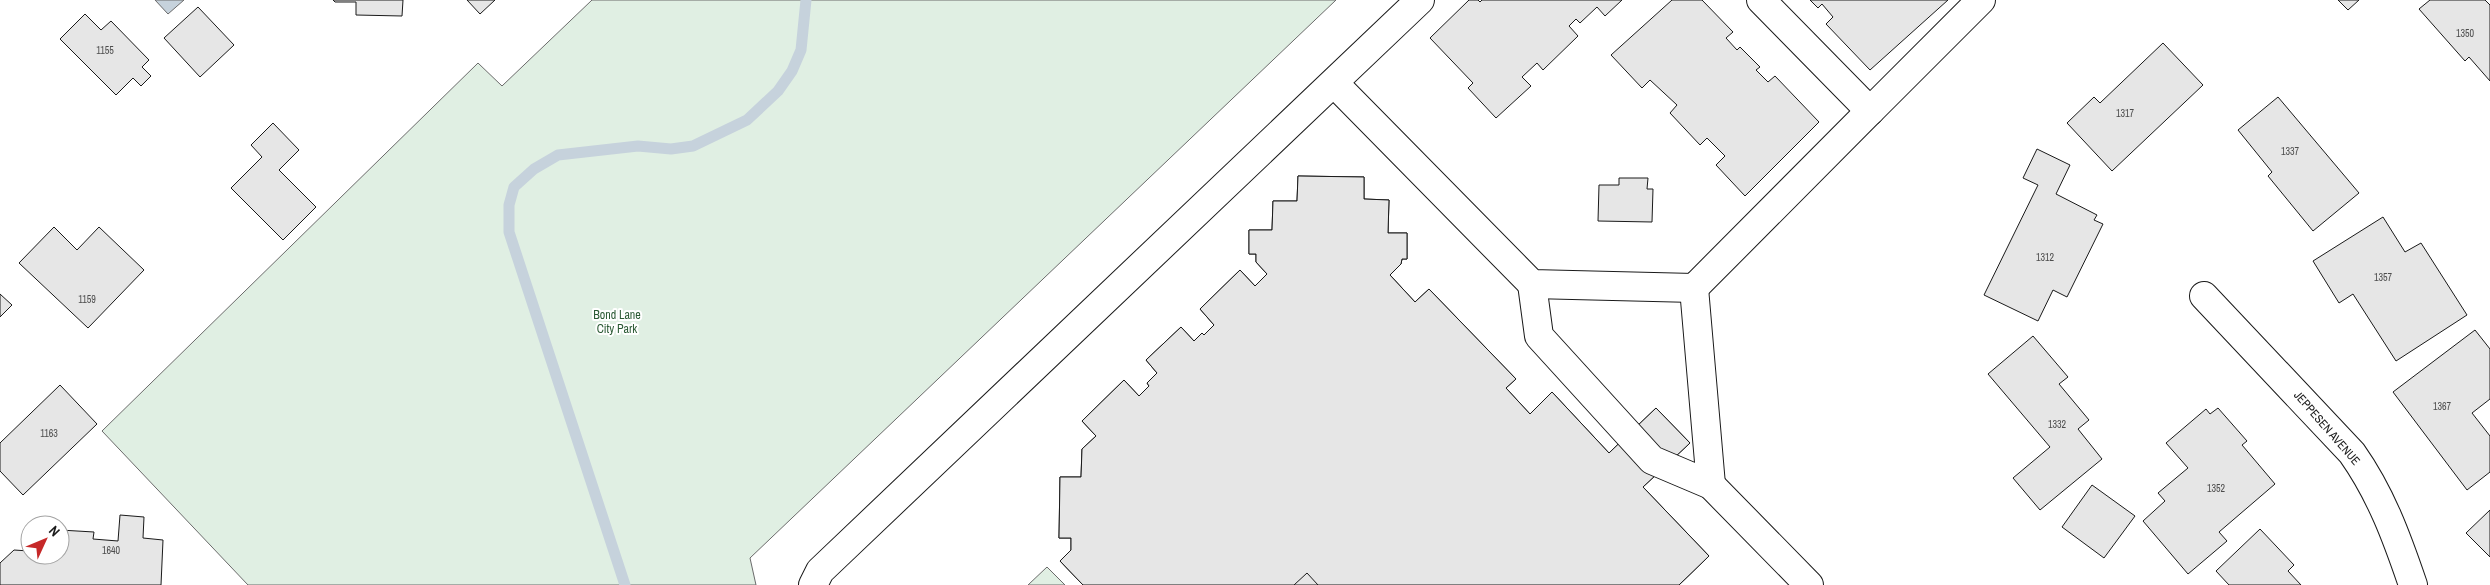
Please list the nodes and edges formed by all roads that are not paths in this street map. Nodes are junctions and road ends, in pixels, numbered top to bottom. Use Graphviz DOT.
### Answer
graph roads {
  1 [pos="1420,0"];
  2 [pos="1761,0"];
  3 [pos="1981,0"];
  4 [pos="1334,83"];
  5 [pos="1870,111"];
  6 [pos="1532,284"];
  7 [pos="1694,288"];
  8 [pos="2204,296"];
  9 [pos="1711,485"];
  10 [pos="813,585"];
  11 [pos="1809,585"];
  12 [pos="2413,585"];
  1 -- 4 [label="street"];
  2 -- 5 [label="street"];
  3 -- 5 [label="street"];
  4 -- 6 [label="street"];
  4 -- 10 [label="street"];
  5 -- 7 [label="street"];
  6 -- 7 [label="street"];
  6 -- 9 [label="street"];
  7 -- 9 [label="street"];
  8 -- 12 [label="street, JEPPESEN AVENUE"];
  9 -- 11 [label="street"];
}
